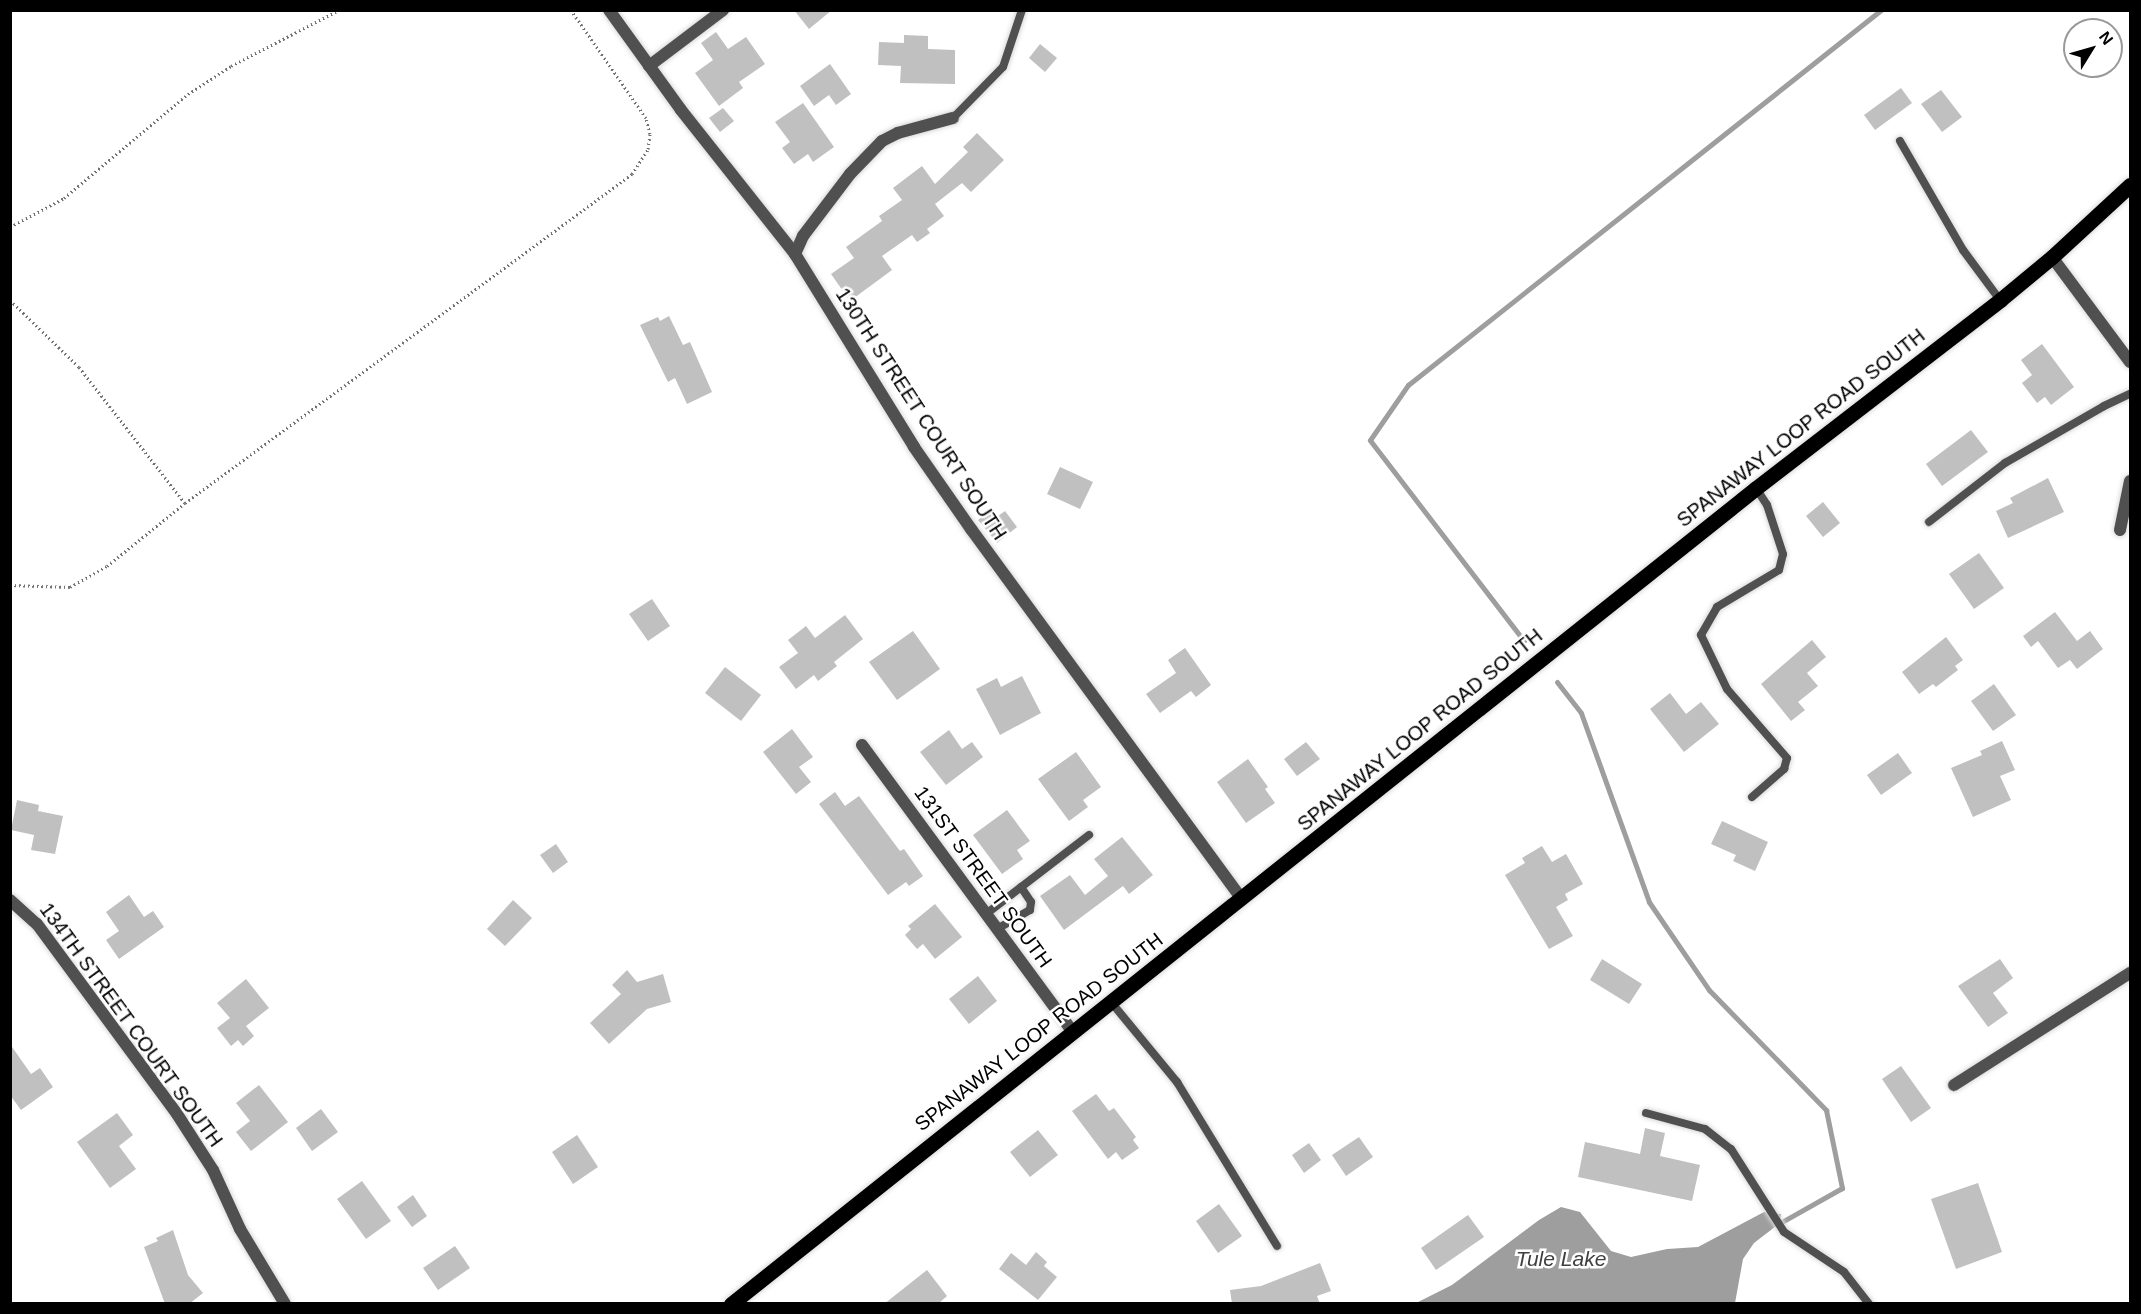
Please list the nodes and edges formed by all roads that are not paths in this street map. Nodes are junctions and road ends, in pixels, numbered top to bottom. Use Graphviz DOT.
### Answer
graph roads {
  1 [pos="609,10"];
  2 [pos="723,10"];
  3 [pos="1022,10"];
  4 [pos="649,66"];
  5 [pos="953,118"];
  6 [pos="1900,141"];
  7 [pos="2130,185"];
  8 [pos="795,255"];
  9 [pos="2052,256"];
  10 [pos="2000,300"];
  11 [pos="2130,362"];
  12 [pos="2130,394"];
  13 [pos="2130,482"];
  14 [pos="1756,488"];
  15 [pos="1929,522"];
  16 [pos="2120,530"];
  17 [pos="862,745"];
  18 [pos="1752,797"];
  19 [pos="1089,836"];
  20 [pos="1021,887"];
  21 [pos="1242,899"];
  22 [pos="10,900"];
  23 [pos="986,914"];
  24 [pos="997,929"];
  25 [pos="2130,974"];
  26 [pos="1111,1002"];
  27 [pos="1073,1032"];
  28 [pos="1954,1085"];
  29 [pos="1647,1113"];
  30 [pos="1277,1246"];
  31 [pos="285,1304"];
  32 [pos="731,1304"];
  33 [pos="1869,1304"];
  1 -- 4 [label="street, 130TH STREET COURT SOUTH"];
  2 -- 4 [label="street"];
  3 -- 5 [label="lane"];
  4 -- 8 [label="street, 130TH STREET COURT SOUTH"];
  5 -- 8 [label="street"];
  6 -- 10 [label="lane"];
  7 -- 9 [label="main road, SPANAWAY LOOP ROAD SOUTH"];
  8 -- 21 [label="street, 130TH STREET COURT SOUTH"];
  9 -- 10 [label="main road, SPANAWAY LOOP ROAD SOUTH"];
  9 -- 11 [label="street"];
  10 -- 14 [label="main road, SPANAWAY LOOP ROAD SOUTH"];
  12 -- 15 [label="lane"];
  13 -- 16 [label="street"];
  14 -- 18 [label="lane"];
  14 -- 21 [label="main road, SPANAWAY LOOP ROAD SOUTH"];
  17 -- 23 [label="street, 131ST STREET SOUTH"];
  19 -- 20 [label="lane"];
  20 -- 23 [label="lane"];
  20 -- 24 [label="lane"];
  21 -- 26 [label="main road, SPANAWAY LOOP ROAD SOUTH"];
  22 -- 31 [label="street, 134TH STREET COURT SOUTH"];
  23 -- 24 [label="street, 131ST STREET SOUTH"];
  24 -- 27 [label="street, 131ST STREET SOUTH"];
  25 -- 28 [label="street"];
  26 -- 27 [label="main road, SPANAWAY LOOP ROAD SOUTH"];
  26 -- 30 [label="lane"];
  27 -- 32 [label="main road, SPANAWAY LOOP ROAD SOUTH"];
  29 -- 33 [label="lane"];
}
